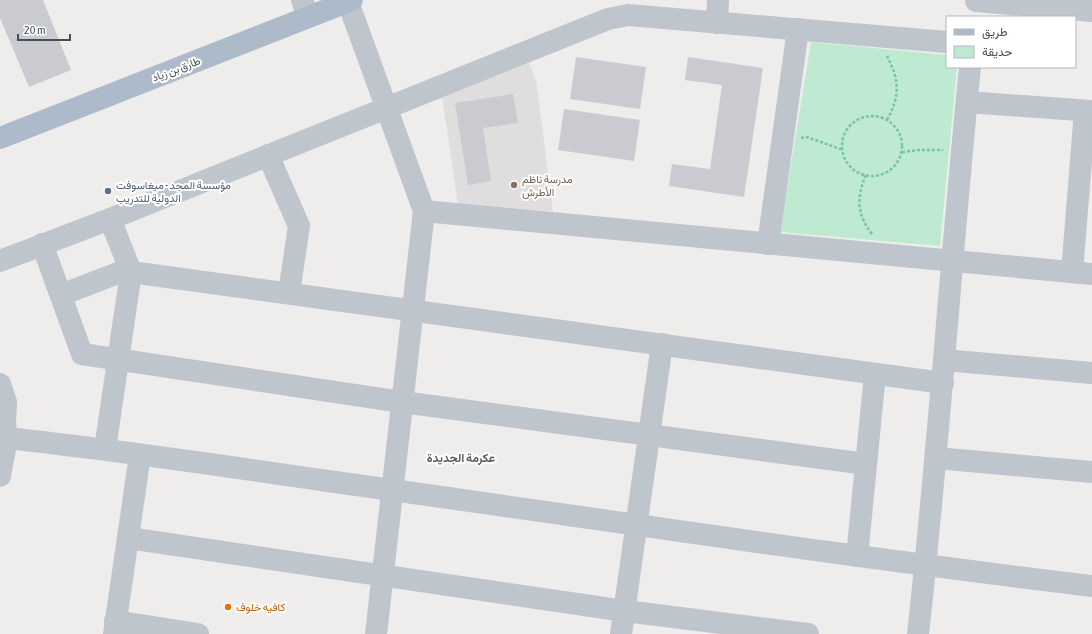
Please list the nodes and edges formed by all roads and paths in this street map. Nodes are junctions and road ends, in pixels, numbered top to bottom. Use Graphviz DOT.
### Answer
graph roads {
  1 [pos="718,0"];
  2 [pos="350,1"];
  3 [pos="976,6"];
  4 [pos="305,9"];
  5 [pos="1092,11"];
  6 [pos="717,23"];
  7 [pos="798,29"];
  8 [pos="877,36"];
  9 [pos="946,42"];
  10 [pos="970,68"];
  11 [pos="967,102"];
  12 [pos="387,109"];
  13 [pos="1089,111"];
  14 [pos="886,120"];
  15 [pos="0,138"];
  16 [pos="783,139"];
  17 [pos="843,150"];
  18 [pos="902,152"];
  19 [pos="962,154"];
  20 [pos="268,155"];
  21 [pos="866,175"];
  22 [pos="424,211"];
  23 [pos="110,219"];
  24 [pos="42,244"];
  25 [pos="768,244"];
  26 [pos="888,256"];
  27 [pos="0,261"];
  28 [pos="952,261"];
  29 [pos="131,272"];
  30 [pos="1082,273"];
  31 [pos="289,293"];
  32 [pos="61,295"];
  33 [pos="413,310"];
  34 [pos="662,344"];
  35 [pos="118,360"];
  36 [pos="944,360"];
  37 [pos="1092,373"];
  38 [pos="875,374"];
  39 [pos="943,383"];
  40 [pos="0,384"];
  41 [pos="402,402"];
  42 [pos="649,434"];
  43 [pos="7,438"];
  44 [pos="105,449"];
  45 [pos="140,454"];
  46 [pos="936,458"];
  47 [pos="866,464"];
  48 [pos="1092,472"];
  49 [pos="0,476"];
  50 [pos="392,490"];
  51 [pos="637,523"];
  52 [pos="128,538"];
  53 [pos="857,556"];
  54 [pos="926,566"];
  55 [pos="382,576"];
  56 [pos="1092,586"];
  57 [pos="624,611"];
  58 [pos="115,628"];
  59 [pos="198,634"];
  60 [pos="376,634"];
  61 [pos="621,634"];
  62 [pos="808,634"];
  63 [pos="918,634"];
  1 -- 6 [label="street"];
  2 -- 4 [label="main road, طارق بن زياد"];
  2 -- 12 [label="street"];
  3 -- 5 [label="street"];
  4 -- 15 [label="main road, طارق بن زياد"];
  6 -- 7 [label="street"];
  6 -- 12 [label="street"];
  7 -- 8 [label="street"];
  7 -- 16 [label="street"];
  8 -- 9 [label="street"];
  8 -- 14 [label="path"];
  10 -- 11 [label="street"];
  11 -- 13 [label="street"];
  11 -- 19 [label="street"];
  12 -- 20 [label="street"];
  12 -- 22 [label="street"];
  13 -- 30 [label="street"];
  14 -- 17 [label="path"];
  14 -- 18 [label="path"];
  16 -- 17 [label="path"];
  16 -- 25 [label="street"];
  17 -- 21 [label="path"];
  18 -- 19 [label="path"];
  18 -- 21 [label="path"];
  19 -- 28 [label="street"];
  20 -- 23 [label="street"];
  20 -- 31 [label="street"];
  21 -- 26 [label="path"];
  22 -- 25 [label="street"];
  22 -- 33 [label="street"];
  23 -- 24 [label="street"];
  23 -- 29 [label="street"];
  24 -- 27 [label="street"];
  24 -- 32 [label="street"];
  25 -- 26 [label="street"];
  26 -- 28 [label="street"];
  28 -- 30 [label="street"];
  28 -- 36 [label="street"];
  29 -- 31 [label="street"];
  29 -- 32 [label="street"];
  29 -- 35 [label="street"];
  31 -- 33 [label="street"];
  32 -- 35 [label="street"];
  33 -- 34 [label="street"];
  33 -- 41 [label="street"];
  34 -- 38 [label="street"];
  34 -- 42 [label="street"];
  35 -- 41 [label="street"];
  35 -- 44 [label="street"];
  36 -- 37 [label="street"];
  36 -- 39 [label="street"];
  38 -- 39 [label="street"];
  38 -- 47 [label="street"];
  39 -- 46 [label="street"];
  40 -- 43 [label="street"];
  41 -- 42 [label="street"];
  41 -- 50 [label="street"];
  42 -- 47 [label="street"];
  42 -- 51 [label="street"];
  43 -- 44 [label="street"];
  43 -- 49 [label="street"];
  44 -- 45 [label="street"];
  45 -- 50 [label="street"];
  45 -- 52 [label="street"];
  46 -- 48 [label="street"];
  46 -- 54 [label="street"];
  47 -- 53 [label="street"];
  50 -- 51 [label="street"];
  50 -- 55 [label="street"];
  51 -- 53 [label="street"];
  51 -- 57 [label="street"];
  52 -- 55 [label="street"];
  52 -- 58 [label="street"];
  53 -- 54 [label="street"];
  54 -- 56 [label="street"];
  54 -- 63 [label="street"];
  55 -- 57 [label="street"];
  55 -- 60 [label="street"];
  57 -- 61 [label="street"];
  57 -- 62 [label="street"];
  58 -- 59 [label="street"];
}
